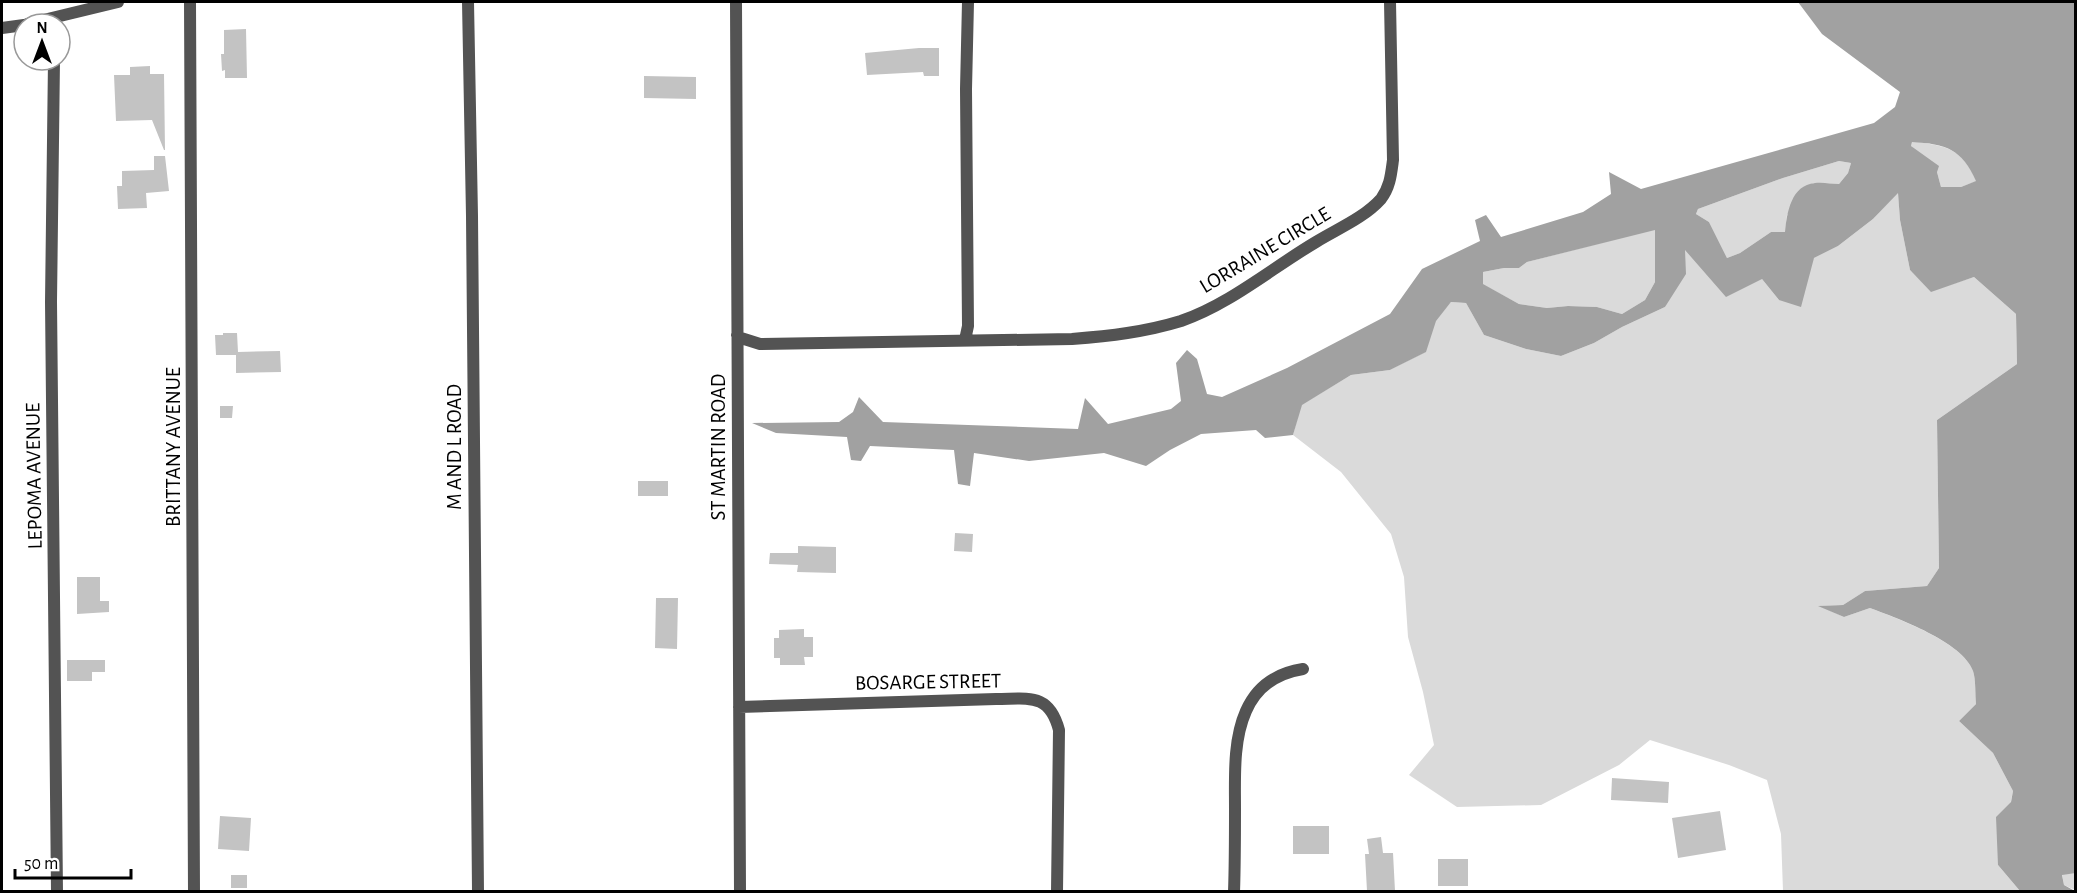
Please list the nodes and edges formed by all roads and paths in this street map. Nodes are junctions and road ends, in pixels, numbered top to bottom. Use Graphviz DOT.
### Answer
graph roads {
  1 [pos="118,2"];
  2 [pos="190,2"];
  3 [pos="468,2"];
  4 [pos="736,2"];
  5 [pos="968,2"];
  6 [pos="1390,2"];
  7 [pos="72,16"];
  8 [pos="54,72"];
  9 [pos="737,335"];
  10 [pos="965,340"];
  11 [pos="1303,669"];
  12 [pos="739,707"];
  13 [pos="57,891"];
  14 [pos="194,891"];
  15 [pos="478,891"];
  16 [pos="740,891"];
  17 [pos="1057,891"];
  18 [pos="1234,891"];
  1 -- 7 [label="street"];
  2 -- 14 [label="street, BRITTANY AVENUE"];
  3 -- 15 [label="street, M AND L ROAD"];
  4 -- 9 [label="street, ST MARTIN ROAD"];
  5 -- 10 [label="street"];
  6 -- 10 [label="street, LORRAINE CIRCLE"];
  8 -- 13 [label="street, LEPOMA AVENUE"];
  9 -- 10 [label="street, LORRAINE CIRCLE"];
  9 -- 12 [label="street, ST MARTIN ROAD"];
  11 -- 18 [label="street"];
  12 -- 16 [label="street, ST MARTIN ROAD"];
  12 -- 17 [label="street, BOSARGE STREET"];
}
